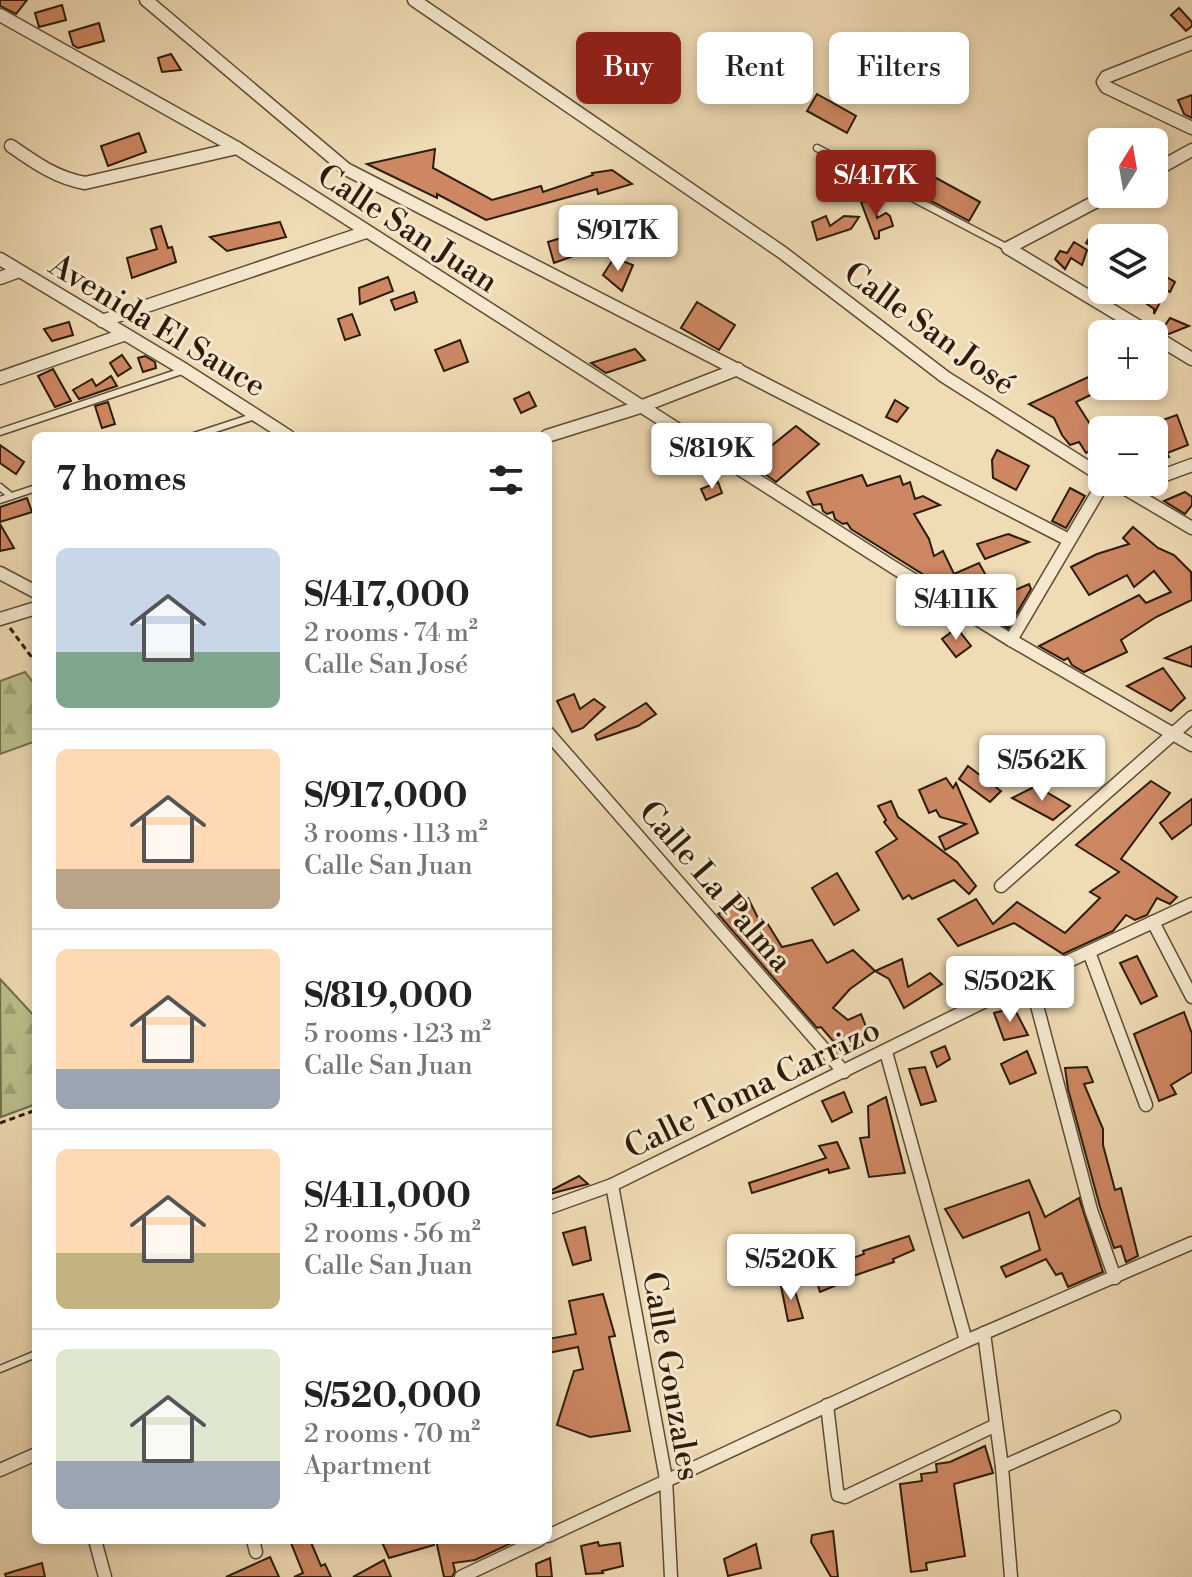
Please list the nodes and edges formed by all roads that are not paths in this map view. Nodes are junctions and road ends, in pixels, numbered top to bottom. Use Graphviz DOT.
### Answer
graph roads {
  1 [pos="146,0"];
  2 [pos="414,0"];
  3 [pos="0,15"];
  4 [pos="1192,43"];
  5 [pos="1192,128"];
  6 [pos="11,146"];
  7 [pos="237,148"];
  8 [pos="817,148"];
  9 [pos="1192,150"];
  10 [pos="1168,163"];
  11 [pos="1088,206"];
  12 [pos="366,232"];
  13 [pos="1008,248"];
  14 [pos="0,259"];
  15 [pos="19,271"];
  16 [pos="0,278"];
  17 [pos="1128,320"];
  18 [pos="102,321"];
  19 [pos="123,335"];
  20 [pos="1168,344"];
  21 [pos="1192,359"];
  22 [pos="738,369"];
  23 [pos="185,370"];
  24 [pos="0,378"];
  25 [pos="640,407"];
  26 [pos="257,416"];
  27 [pos="0,432"];
  28 [pos="207,432"];
  29 [pos="282,432"];
  30 [pos="552,434"];
  31 [pos="1192,465"];
  32 [pos="1088,467"];
  33 [pos="1168,474"];
  34 [pos="0,487"];
  35 [pos="32,489"];
  36 [pos="11,496"];
  37 [pos="1096,496"];
  38 [pos="1139,496"];
  39 [pos="0,500"];
  40 [pos="1192,528"];
  41 [pos="1069,540"];
  42 [pos="0,573"];
  43 [pos="32,590"];
  44 [pos="32,609"];
  45 [pos="1,619"];
  46 [pos="1011,640"];
  47 [pos="1192,717"];
  48 [pos="1174,733"];
  49 [pos="552,738"];
  50 [pos="1192,745"];
  51 [pos="1001,886"];
  52 [pos="1192,904"];
  53 [pos="1153,922"];
  54 [pos="1089,952"];
  55 [pos="1030,979"];
  56 [pos="1192,997"];
  57 [pos="886,1052"];
  58 [pos="844,1072"];
  59 [pos="1146,1105"];
  60 [pos="612,1185"];
  61 [pos="552,1202"];
  62 [pos="1192,1243"];
  63 [pos="1115,1278"];
  64 [pos="984,1333"];
  65 [pos="966,1341"];
  66 [pos="32,1356"];
  67 [pos="0,1369"];
  68 [pos="827,1405"];
  69 [pos="1114,1417"];
  70 [pos="996,1425"];
  71 [pos="32,1456"];
  72 [pos="1002,1467"];
  73 [pos="0,1470"];
  74 [pos="666,1479"];
  75 [pos="552,1534"];
  76 [pos="96,1544"];
  77 [pos="531,1544"];
  78 [pos="105,1577"];
  79 [pos="461,1577"];
  80 [pos="671,1577"];
  81 [pos="1011,1577"];
  1 -- 22 [label="street"];
  2 -- 32 [label="street, Calle San José"];
  3 -- 7 [label="street, Calle San Juan"];
  4 -- 5 [label="street"];
  6 -- 7 [label="street"];
  7 -- 12 [label="street, Calle San Juan"];
  8 -- 13 [label="lane"];
  9 -- 10 [label="street"];
  11 -- 13 [label="street"];
  12 -- 18 [label="street"];
  12 -- 25 [label="street, Calle San Juan"];
  13 -- 17 [label="street"];
  14 -- 15 [label="street, Avenida El Sauce"];
  15 -- 16 [label="street"];
  15 -- 18 [label="street, Avenida El Sauce"];
  18 -- 19 [label="street, Avenida El Sauce"];
  19 -- 23 [label="street, Avenida El Sauce"];
  19 -- 24 [label="street"];
  20 -- 21 [label="street"];
  22 -- 25 [label="street"];
  22 -- 41 [label="street"];
  23 -- 26 [label="street, Avenida El Sauce"];
  23 -- 27 [label="lane"];
  25 -- 30 [label="street"];
  25 -- 46 [label="street, Calle San Juan"];
  26 -- 28 [label="lane"];
  26 -- 29 [label="street, Avenida El Sauce"];
  31 -- 33 [label="street"];
  34 -- 36 [label="lane"];
  35 -- 36 [label="lane"];
  36 -- 39 [label="lane"];
  37 -- 41 [label="street"];
  38 -- 40 [label="street"];
  41 -- 46 [label="street"];
  42 -- 43 [label="street"];
  44 -- 45 [label="street"];
  46 -- 48 [label="street, Calle San Juan"];
  47 -- 48 [label="street"];
  48 -- 50 [label="street, Calle San Juan"];
  48 -- 51 [label="street"];
  49 -- 58 [label="street, Calle La Palma"];
  52 -- 53 [label="street, Calle Toma Carrizo"];
  53 -- 54 [label="street, Calle Toma Carrizo"];
  53 -- 56 [label="street"];
  54 -- 55 [label="street, Calle Toma Carrizo"];
  54 -- 59 [label="street"];
  55 -- 57 [label="street, Calle Toma Carrizo"];
  55 -- 63 [label="street"];
  57 -- 58 [label="street, Calle Toma Carrizo"];
  57 -- 65 [label="street"];
  58 -- 60 [label="street, Calle Toma Carrizo"];
  60 -- 61 [label="street, Calle Toma Carrizo"];
  60 -- 74 [label="street, Calle Gonzales"];
  62 -- 63 [label="street"];
  63 -- 64 [label="street"];
  64 -- 65 [label="street"];
  64 -- 70 [label="street"];
  65 -- 68 [label="street"];
  66 -- 67 [label="lane"];
  68 -- 70 [label="street"];
  68 -- 74 [label="street"];
  69 -- 72 [label="street"];
  70 -- 72 [label="street"];
  71 -- 73 [label="street"];
  72 -- 81 [label="street"];
  74 -- 75 [label="street"];
  74 -- 80 [label="street, Calle Gonzales"];
  76 -- 78 [label="street"];
  77 -- 79 [label="street"];
}
